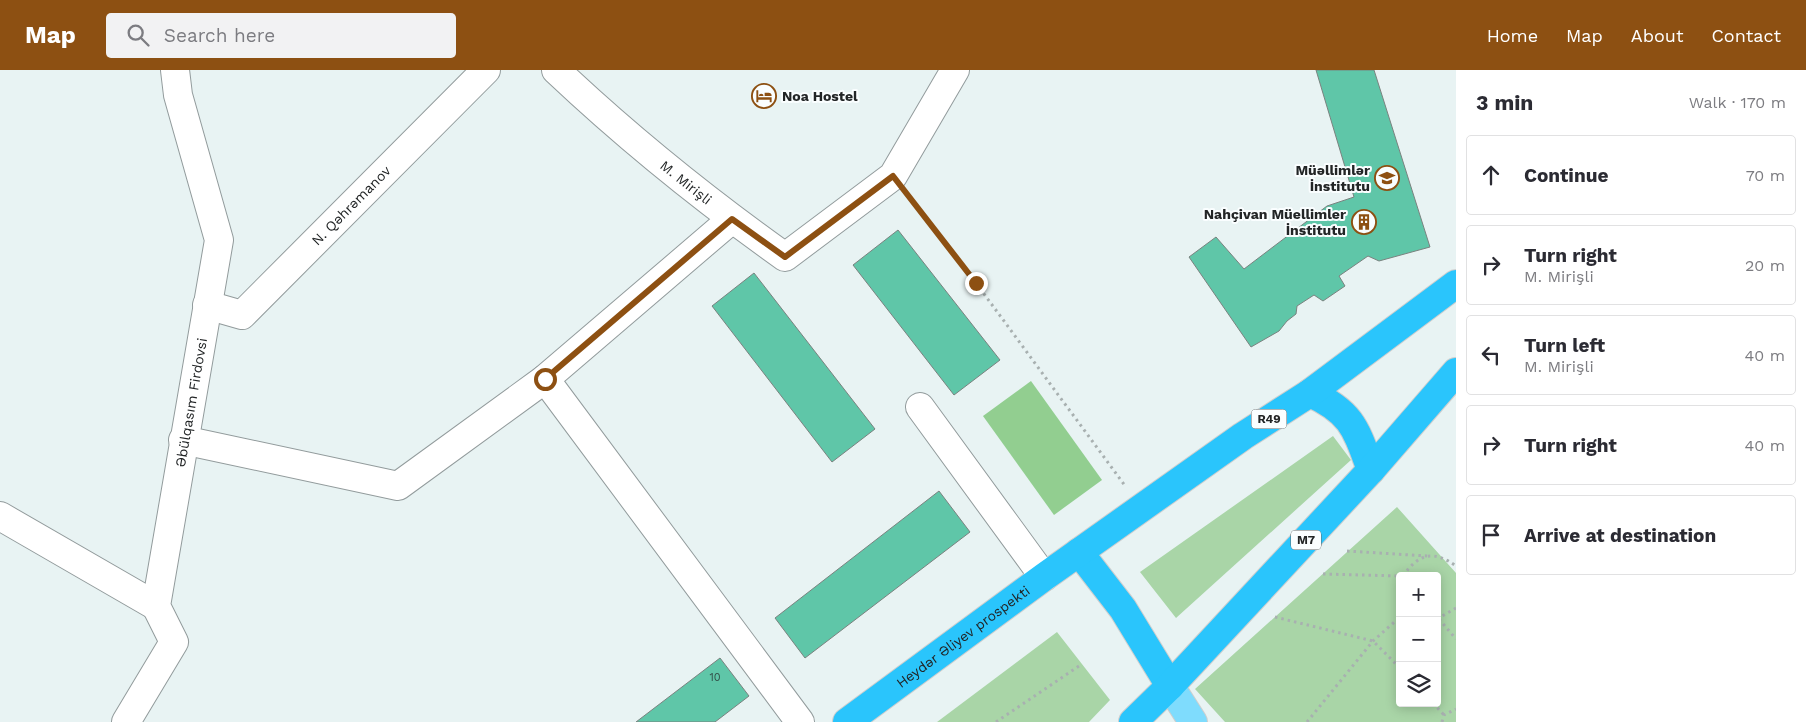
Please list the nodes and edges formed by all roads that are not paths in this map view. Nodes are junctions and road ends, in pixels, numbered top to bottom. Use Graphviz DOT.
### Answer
graph roads {
  1 [pos="175,70"];
  2 [pos="486,70"];
  3 [pos="556,70"];
  4 [pos="956,70"];
  5 [pos="732,219"];
  6 [pos="1456,284"];
  7 [pos="207,305"];
  8 [pos="1456,372"];
  9 [pos="545,379"];
  10 [pos="1310,393"];
  11 [pos="920,407"];
  12 [pos="183,440"];
  13 [pos="1371,470"];
  14 [pos="0,516"];
  15 [pos="1079,552"];
  16 [pos="1044,577"];
  17 [pos="156,606"];
  18 [pos="1170,686"];
  19 [pos="126,722"];
  20 [pos="800,722"];
  21 [pos="847,722"];
  22 [pos="1133,722"];
  23 [pos="1193,722"];
  1 -- 7 [label="street, Əbülqasım Firdovsi"];
  2 -- 7 [label="street, N. Qəhrəmanov"];
  3 -- 5 [label="street, M. Mirişli"];
  4 -- 5 [label="street, M. Mirişli"];
  5 -- 9 [label="street"];
  6 -- 10 [label="highway, R49"];
  7 -- 12 [label="street, Əbülqasım Firdovsi"];
  8 -- 13 [label="highway, M7"];
  9 -- 12 [label="street"];
  9 -- 20 [label="street"];
  10 -- 13 [label="highway"];
  10 -- 15 [label="highway, R49"];
  11 -- 16 [label="street"];
  12 -- 17 [label="street, Əbülqasım Firdovsi"];
  13 -- 18 [label="highway, M7"];
  14 -- 17 [label="street"];
  15 -- 16 [label="highway, Heydər Əliyev prospekti"];
  15 -- 18 [label="highway"];
  16 -- 21 [label="highway, Heydər Əliyev prospekti"];
  17 -- 19 [label="street"];
  18 -- 22 [label="highway, M7"];
  18 -- 23 [label="main road"];
}
